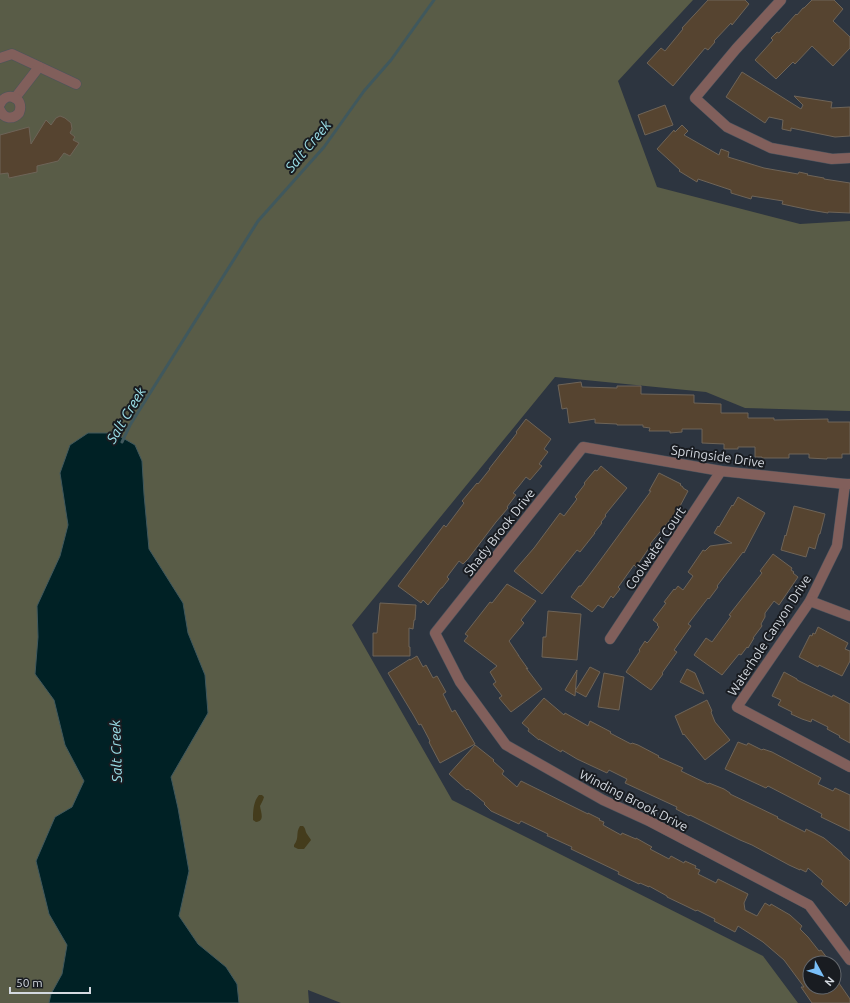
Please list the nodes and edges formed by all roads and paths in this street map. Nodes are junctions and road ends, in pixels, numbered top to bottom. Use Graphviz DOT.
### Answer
graph roads {
  1 [pos="781,0"];
  2 [pos="0,58"];
  3 [pos="39,67"];
  4 [pos="76,84"];
  5 [pos="15,98"];
  6 [pos="0,104"];
  7 [pos="0,110"];
  8 [pos="850,158"];
  9 [pos="584,447"];
  10 [pos="721,471"];
  11 [pos="848,484"];
  12 [pos="810,601"];
  13 [pos="850,616"];
  14 [pos="435,633"];
  15 [pos="610,639"];
  16 [pos="850,767"];
  17 [pos="850,960"];
  1 -- 8 [label="street"];
  2 -- 3 [label="street"];
  3 -- 4 [label="street"];
  3 -- 5 [label="street"];
  5 -- 6 [label="street"];
  5 -- 7 [label="street"];
  9 -- 10 [label="street, Springside Drive"];
  9 -- 14 [label="street, Shady Brook Drive"];
  10 -- 11 [label="street, Springside Drive"];
  10 -- 15 [label="street, Coolwater Court"];
  11 -- 12 [label="street, Waterhole Canyon Drive"];
  12 -- 13 [label="street"];
  12 -- 16 [label="street, Waterhole Canyon Drive"];
  14 -- 17 [label="street, Winding Brook Drive"];
}
